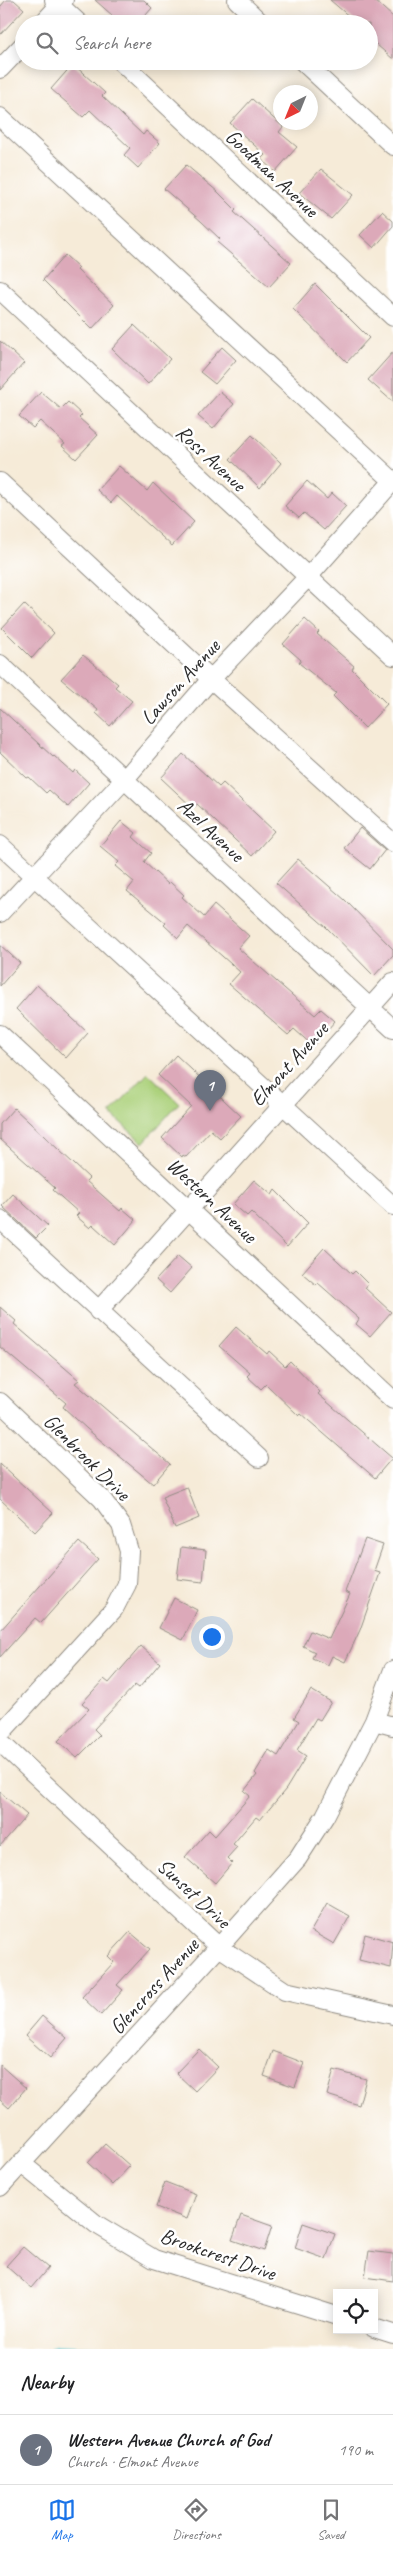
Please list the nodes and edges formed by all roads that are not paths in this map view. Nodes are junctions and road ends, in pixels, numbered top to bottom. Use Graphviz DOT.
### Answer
graph roads {
  1 [pos="236,0"];
  2 [pos="59,2"];
  3 [pos="49,15"];
  4 [pos="71,15"];
  5 [pos="252,15"];
  6 [pos="15,53"];
  7 [pos="0,69"];
  8 [pos="130,70"];
  9 [pos="312,70"];
  10 [pos="0,118"];
  11 [pos="393,146"];
  12 [pos="0,290"];
  13 [pos="393,317"];
  14 [pos="393,481"];
  15 [pos="0,482"];
  16 [pos="307,578"];
  17 [pos="393,656"];
  18 [pos="0,664"];
  19 [pos="211,679"];
  20 [pos="124,780"];
  21 [pos="393,843"];
  22 [pos="0,845"];
  23 [pos="34,876"];
  24 [pos="0,913"];
  25 [pos="393,982"];
  26 [pos="370,1008"];
  27 [pos="393,1029"];
  28 [pos="0,1034"];
  29 [pos="284,1104"];
  30 [pos="393,1206"];
  31 [pos="188,1209"];
  32 [pos="0,1219"];
  33 [pos="98,1311"];
  34 [pos="393,1400"];
  35 [pos="0,1402"];
  36 [pos="259,1458"];
  37 [pos="393,1670"];
  38 [pos="374,1722"];
  39 [pos="393,1726"];
  40 [pos="0,1734"];
  41 [pos="0,1742"];
  42 [pos="219,1948"];
  43 [pos="393,2015"];
  44 [pos="22,2164"];
  45 [pos="0,2187"];
  46 [pos="333,2315"];
  47 [pos="378,2329"];
  48 [pos="393,2334"];
  1 -- 5 [label="street"];
  2 -- 3 [label="street"];
  2 -- 4 [label="street"];
  6 -- 7 [label="street"];
  8 -- 13 [label="street, Goodman Avenue"];
  9 -- 11 [label="street"];
  10 -- 14 [label="street"];
  12 -- 16 [label="street, Ross Avenue"];
  14 -- 16 [label="street, Lawson Avenue"];
  15 -- 19 [label="street"];
  16 -- 17 [label="street, Ross Avenue"];
  16 -- 19 [label="street, Lawson Avenue"];
  18 -- 20 [label="street, Azel Avenue"];
  19 -- 20 [label="street, Lawson Avenue"];
  19 -- 21 [label="street"];
  20 -- 23 [label="street, Lawson Avenue"];
  20 -- 26 [label="street, Azel Avenue"];
  22 -- 23 [label="street"];
  23 -- 24 [label="street, Lawson Avenue"];
  23 -- 29 [label="street"];
  25 -- 26 [label="street, Elmont Avenue"];
  26 -- 27 [label="street, Azel Avenue"];
  26 -- 29 [label="street, Elmont Avenue"];
  28 -- 31 [label="street, Western Avenue"];
  29 -- 30 [label="street"];
  29 -- 31 [label="street, Elmont Avenue"];
  31 -- 33 [label="street, Elmont Avenue"];
  31 -- 34 [label="street, Western Avenue"];
  32 -- 33 [label="street"];
  33 -- 36 [label="street"];
  35 -- 40 [label="street, Glenbrook Drive"];
  37 -- 38 [label="street, Glencross Avenue"];
  38 -- 39 [label="street"];
  38 -- 42 [label="street, Glencross Avenue"];
  41 -- 42 [label="street, Sunset Drive"];
  42 -- 43 [label="street, Sunset Drive"];
  42 -- 44 [label="street, Glencross Avenue"];
  44 -- 45 [label="street, Glencross Avenue"];
  44 -- 46 [label="street, Brookcrest Drive"];
  47 -- 48 [label="street"];
}
